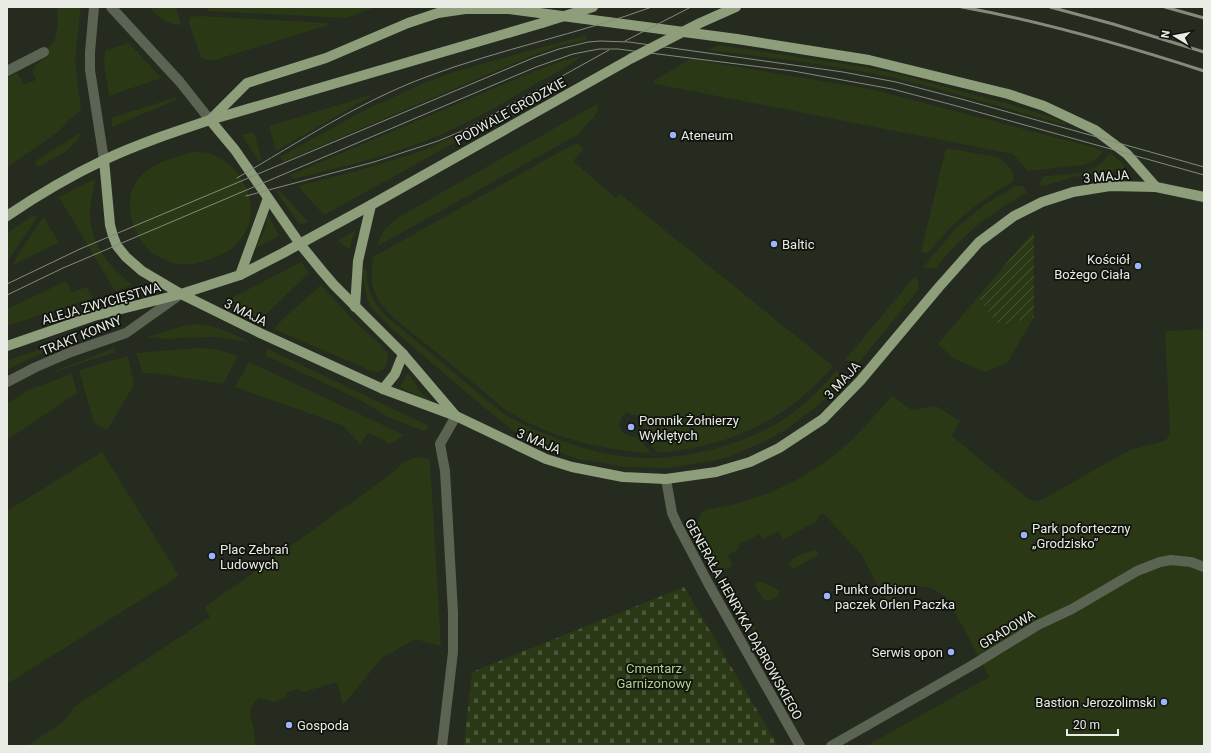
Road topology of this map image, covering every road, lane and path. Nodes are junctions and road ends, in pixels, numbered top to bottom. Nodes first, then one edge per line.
1 (94, 7) edge
2 (111, 7) edge
3 (594, 7) edge
4 (736, 7) edge
5 (44, 52) dead end
6 (7, 71) edge
7 (210, 120) junction
8 (104, 160) junction
9 (1156, 187) junction
10 (1204, 197) edge
11 (268, 198) junction
12 (371, 205) junction
13 (7, 216) edge
14 (300, 244) junction
15 (240, 275) junction
16 (181, 294) junction
17 (355, 307) junction
18 (7, 346) edge
19 (403, 354) junction
20 (7, 382) edge
21 (383, 389) junction
22 (456, 416) junction
23 (666, 478) junction
24 (1204, 567) edge
25 (442, 746) edge
26 (800, 746) edge
27 (831, 746) edge

1 - 8 street
2 - 7 street
3 - 7 main road, bridge
4 - 12 main road, PODWALE GRODZKIE, bridge
5 - 6 street
7 - 8 main road
7 - 9 main road
7 - 11 main road, 3 MAJA
8 - 13 main road
8 - 16 main road, 3 MAJA
9 - 10 main road, 3 MAJA
9 - 23 main road, 3 MAJA
11 - 14 main road, 3 MAJA
11 - 15 main road
12 - 14 main road, PODWALE GRODZKIE
12 - 17 main road
14 - 15 main road, PODWALE GRODZKIE
14 - 17 main road, 3 MAJA
15 - 16 main road, ALEJA ZWYCIĘSTWA
16 - 18 main road, ALEJA ZWYCIĘSTWA
16 - 20 street, TRAKT KONNY
16 - 21 main road, 3 MAJA
17 - 19 main road, 3 MAJA
19 - 21 main road
19 - 22 main road, 3 MAJA
21 - 22 main road, 3 MAJA
22 - 23 main road, 3 MAJA
22 - 25 street
23 - 26 street, GENERAŁA HENRYKA DĄBROWSKIEGO
24 - 27 street, GRADOWA

